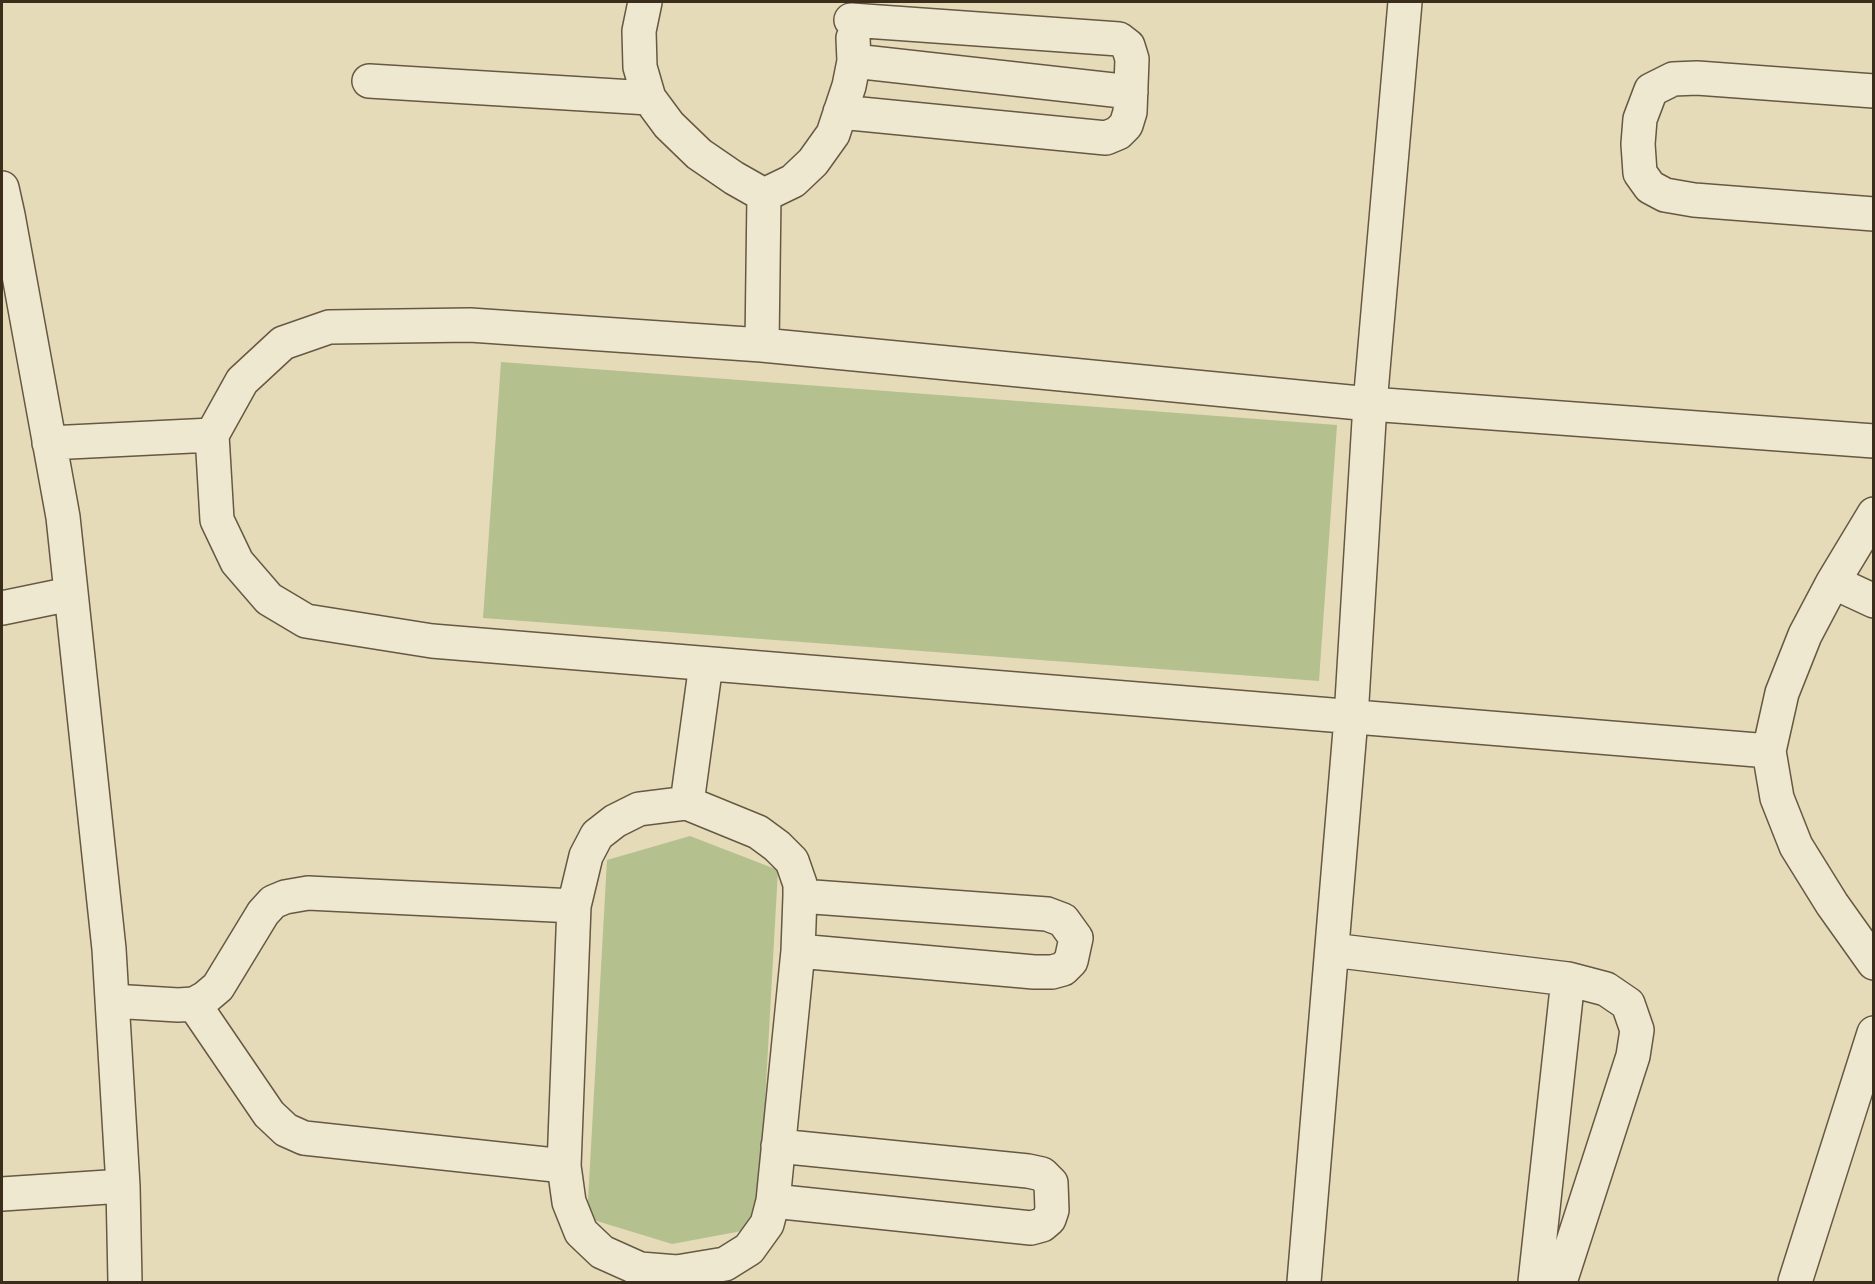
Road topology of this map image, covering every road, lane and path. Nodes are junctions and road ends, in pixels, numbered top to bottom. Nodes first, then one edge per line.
1 (645, 2) edge
2 (1405, 2) edge
3 (846, 11) edge
4 (854, 61) junction
5 (369, 81) dead end
6 (1874, 91) edge
7 (1131, 92) junction
8 (649, 98) junction
9 (840, 112) junction
10 (2, 188) edge
11 (764, 195) junction
12 (1874, 213) edge
13 (13, 310) edge
14 (762, 345) junction
15 (1370, 404) junction
16 (212, 435) junction
17 (1874, 441) edge
18 (49, 443) junction
19 (1874, 514) edge
20 (1833, 582) junction
21 (70, 594) junction
22 (1874, 601) edge
23 (2, 608) edge
24 (706, 664) junction
25 (1352, 718) junction
26 (1769, 751) junction
27 (687, 803) junction
28 (800, 896) junction
29 (574, 906) junction
30 (1332, 950) junction
31 (798, 951) junction
32 (1874, 963) edge
33 (1568, 979) junction
34 (112, 1001) junction
35 (194, 1004) junction
36 (1874, 1033) edge
37 (778, 1146) junction
38 (564, 1166) junction
39 (123, 1186) junction
40 (2, 1194) edge
41 (773, 1201) junction
42 (677, 1277) edge
43 (125, 1282) edge
44 (1304, 1282) edge
45 (1535, 1282) edge
46 (1560, 1282) edge
47 (1795, 1282) edge

1 - 8 street
2 - 15 street
3 - 4 street
3 - 7 street
4 - 7 street
4 - 9 street
5 - 8 street
6 - 12 street
7 - 9 street
8 - 11 street
9 - 11 street
10 - 13 street
11 - 14 street
13 - 18 street
14 - 15 street
14 - 16 street
15 - 17 street
15 - 25 street
16 - 18 street
16 - 24 street
18 - 21 street
19 - 20 street
20 - 22 street
20 - 26 street
21 - 23 street
21 - 34 street
24 - 25 street
24 - 27 street
25 - 26 street
25 - 30 street
26 - 32 street
27 - 28 street
27 - 29 street
28 - 31 street
28 - 31 street
29 - 35 street
29 - 38 street
30 - 33 street
30 - 44 street
31 - 37 street
33 - 45 street
33 - 46 street
34 - 35 street
34 - 39 street
35 - 38 street
36 - 47 street
37 - 41 street
37 - 41 street
38 - 42 street
39 - 40 street
39 - 43 street
41 - 42 street

